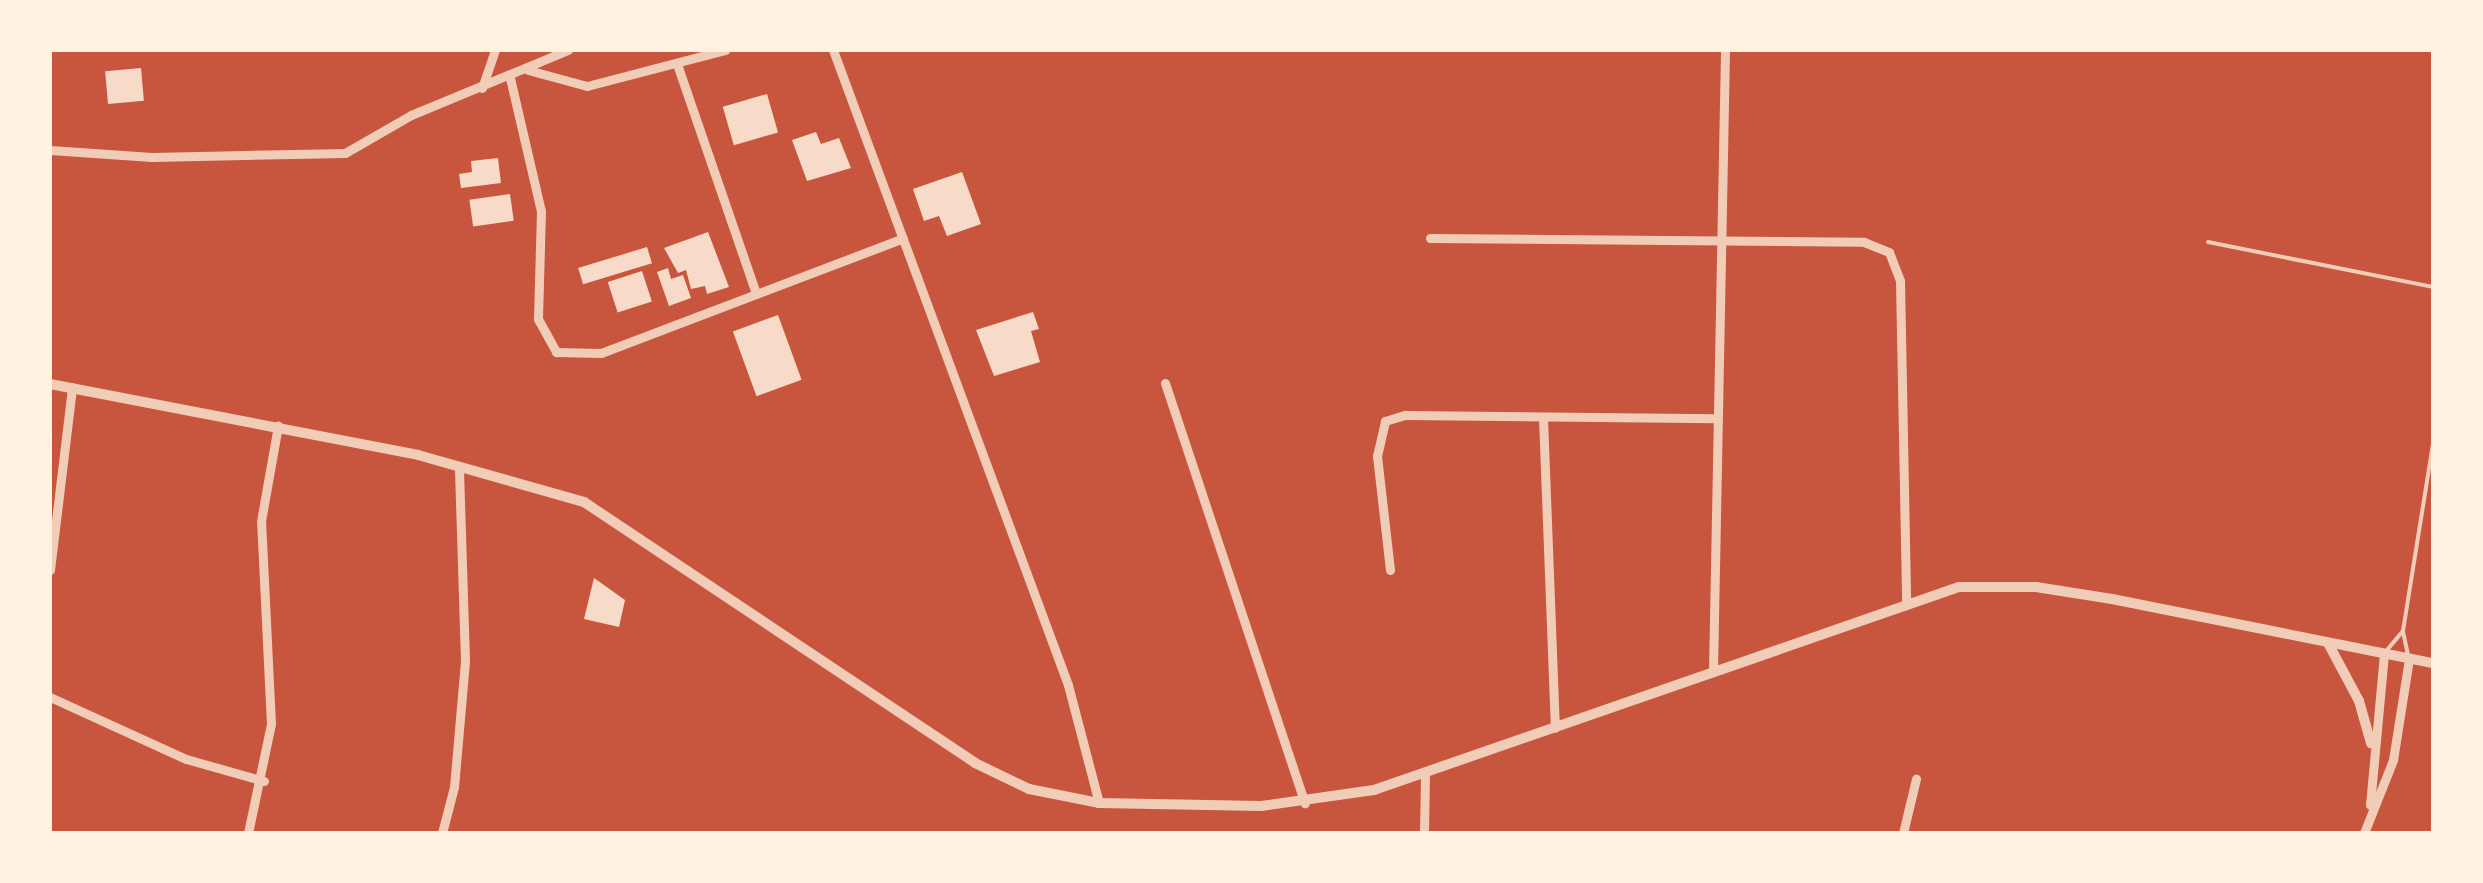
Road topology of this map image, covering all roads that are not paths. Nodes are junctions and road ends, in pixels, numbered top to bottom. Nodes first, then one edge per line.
1 (495, 50) edge
2 (568, 50) edge
3 (725, 50) edge
4 (834, 50) edge
5 (1724, 50) edge
6 (677, 64) junction
7 (528, 70) junction
8 (510, 78) junction
9 (482, 88) junction
10 (50, 150) edge
11 (903, 238) junction
12 (1430, 238) dead end
13 (1720, 241) junction
14 (2208, 242) dead end
15 (2433, 287) edge
16 (756, 294) junction
17 (1166, 383) dead end
18 (50, 384) edge
19 (72, 388) junction
20 (1543, 418) junction
21 (1718, 418) junction
22 (278, 426) junction
23 (2433, 444) edge
24 (459, 466) junction
25 (50, 570) edge
26 (1390, 570) dead end
27 (1906, 602) junction
28 (2403, 631) junction
29 (2328, 643) junction
30 (2384, 654) junction
31 (2409, 659) junction
32 (2433, 664) edge
33 (1713, 671) junction
34 (50, 697) edge
35 (1555, 728) junction
36 (2371, 743) junction
37 (1425, 772) junction
38 (1916, 778) dead end
39 (264, 781) junction
40 (1099, 803) junction
41 (1305, 803) junction
42 (2371, 808) junction
43 (248, 833) edge
44 (442, 833) edge
45 (1424, 833) edge
46 (1903, 833) edge
47 (2364, 833) edge

1 - 9 street
2 - 7 street
3 - 6 street
4 - 11 street
5 - 13 street
6 - 7 street
6 - 16 street
7 - 8 street
8 - 9 street
8 - 16 street
9 - 10 street
11 - 16 street
11 - 40 street
12 - 13 street
13 - 21 street
13 - 27 street
14 - 15 lane
17 - 41 street
18 - 19 street
19 - 22 street
19 - 25 street
20 - 21 street
20 - 26 street
20 - 35 street
21 - 33 street
22 - 24 street
22 - 39 street
23 - 28 lane
24 - 40 street
24 - 44 street
27 - 29 street
27 - 33 street
28 - 30 lane
28 - 31 lane
29 - 30 street
29 - 36 street
30 - 31 street
30 - 36 street
31 - 32 street
31 - 42 street
33 - 35 street
34 - 39 street
35 - 37 street
36 - 42 street
37 - 41 street
37 - 45 street
38 - 46 street
39 - 43 street
40 - 41 street
42 - 47 street

